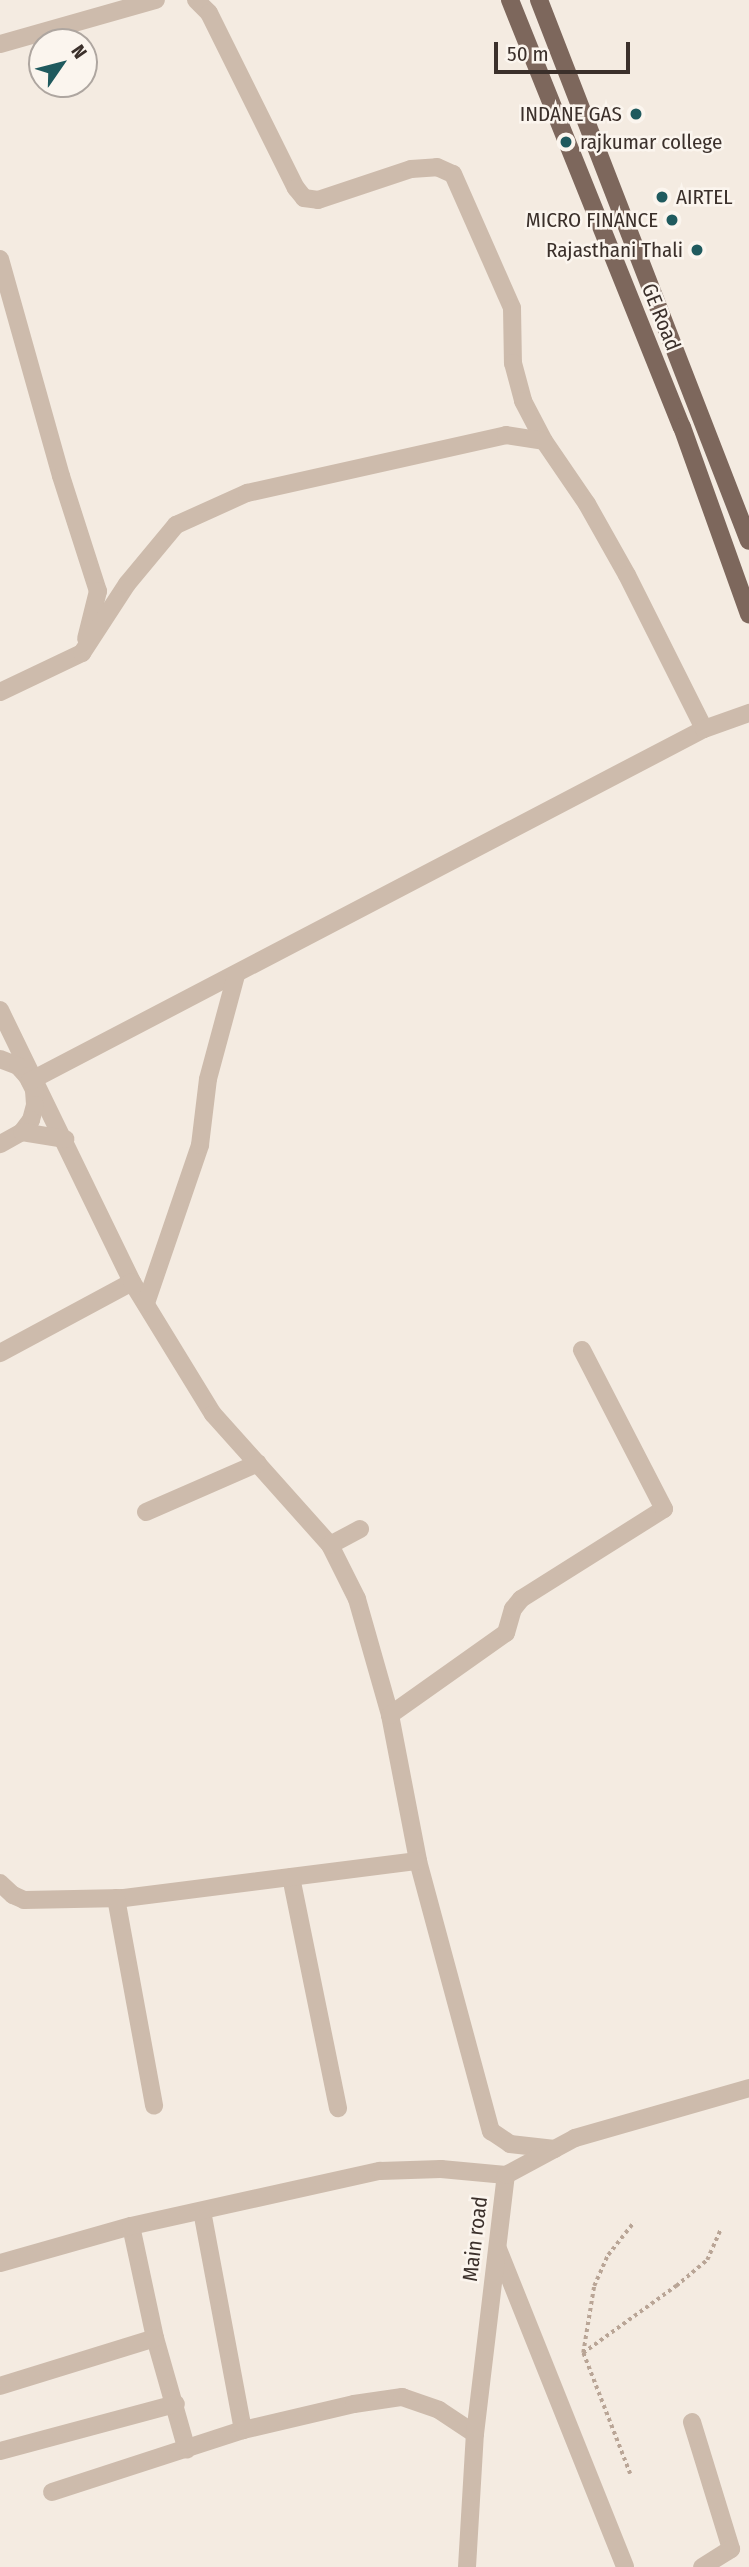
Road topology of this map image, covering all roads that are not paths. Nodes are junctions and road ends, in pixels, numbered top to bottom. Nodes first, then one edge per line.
1 (156, 0) edge
2 (197, 0) edge
3 (510, 0) edge
4 (539, 0) edge
5 (0, 44) edge
6 (0, 259) edge
7 (544, 441) junction
8 (749, 541) edge
9 (744, 582) edge
10 (749, 614) edge
11 (82, 653) junction
12 (0, 692) edge
13 (749, 713) edge
14 (704, 729) junction
15 (236, 975) junction
16 (1, 1016) edge
17 (0, 1059) edge
18 (33, 1080) junction
19 (22, 1132) junction
20 (65, 1139) junction
21 (0, 1144) edge
22 (132, 1282) junction
23 (146, 1303) junction
24 (582, 1350) dead end
25 (0, 1353) edge
26 (258, 1463) junction
27 (146, 1512) dead end
28 (360, 1529) dead end
29 (330, 1545) junction
30 (390, 1716) junction
31 (418, 1861) junction
32 (291, 1877) junction
33 (0, 1883) edge
34 (116, 1898) junction
35 (749, 2088) edge
36 (154, 2106) dead end
37 (338, 2108) dead end
38 (555, 2149) junction
39 (506, 2175) junction
40 (202, 2211) junction
41 (131, 2227) junction
42 (496, 2245) junction
43 (0, 2263) edge
44 (155, 2338) junction
45 (0, 2386) edge
46 (176, 2404) junction
47 (692, 2422) dead end
48 (243, 2430) junction
49 (475, 2434) junction
50 (0, 2451) edge
51 (187, 2451) junction
52 (52, 2492) dead end
53 (467, 2567) edge
54 (625, 2567) edge
55 (702, 2567) edge

1 - 5 street
2 - 7 street
3 - 9 main road, GE Road
4 - 8 main road
6 - 11 street
7 - 11 street
7 - 14 street
9 - 10 main road, GE Road
11 - 12 street
13 - 14 street
14 - 15 street
15 - 18 street
15 - 23 street
16 - 18 street
17 - 18 street
18 - 19 street
18 - 20 street
19 - 20 street
19 - 21 street
20 - 22 street
22 - 23 street
22 - 25 street
23 - 26 street
24 - 30 street
26 - 27 street
26 - 29 street
28 - 29 street
29 - 30 street
30 - 31 street
31 - 32 street
31 - 38 street
32 - 34 street
32 - 37 street
33 - 34 street
34 - 36 street
35 - 38 street, Main road
38 - 39 street, Main road
39 - 40 street
39 - 42 street, Main road
40 - 41 street
40 - 48 street
41 - 43 street
41 - 44 street
42 - 49 street, Main road
42 - 54 street
44 - 45 street
44 - 46 street
46 - 50 street
46 - 51 street
47 - 55 street
48 - 49 street
48 - 51 street
49 - 53 street, Main road
51 - 52 street

